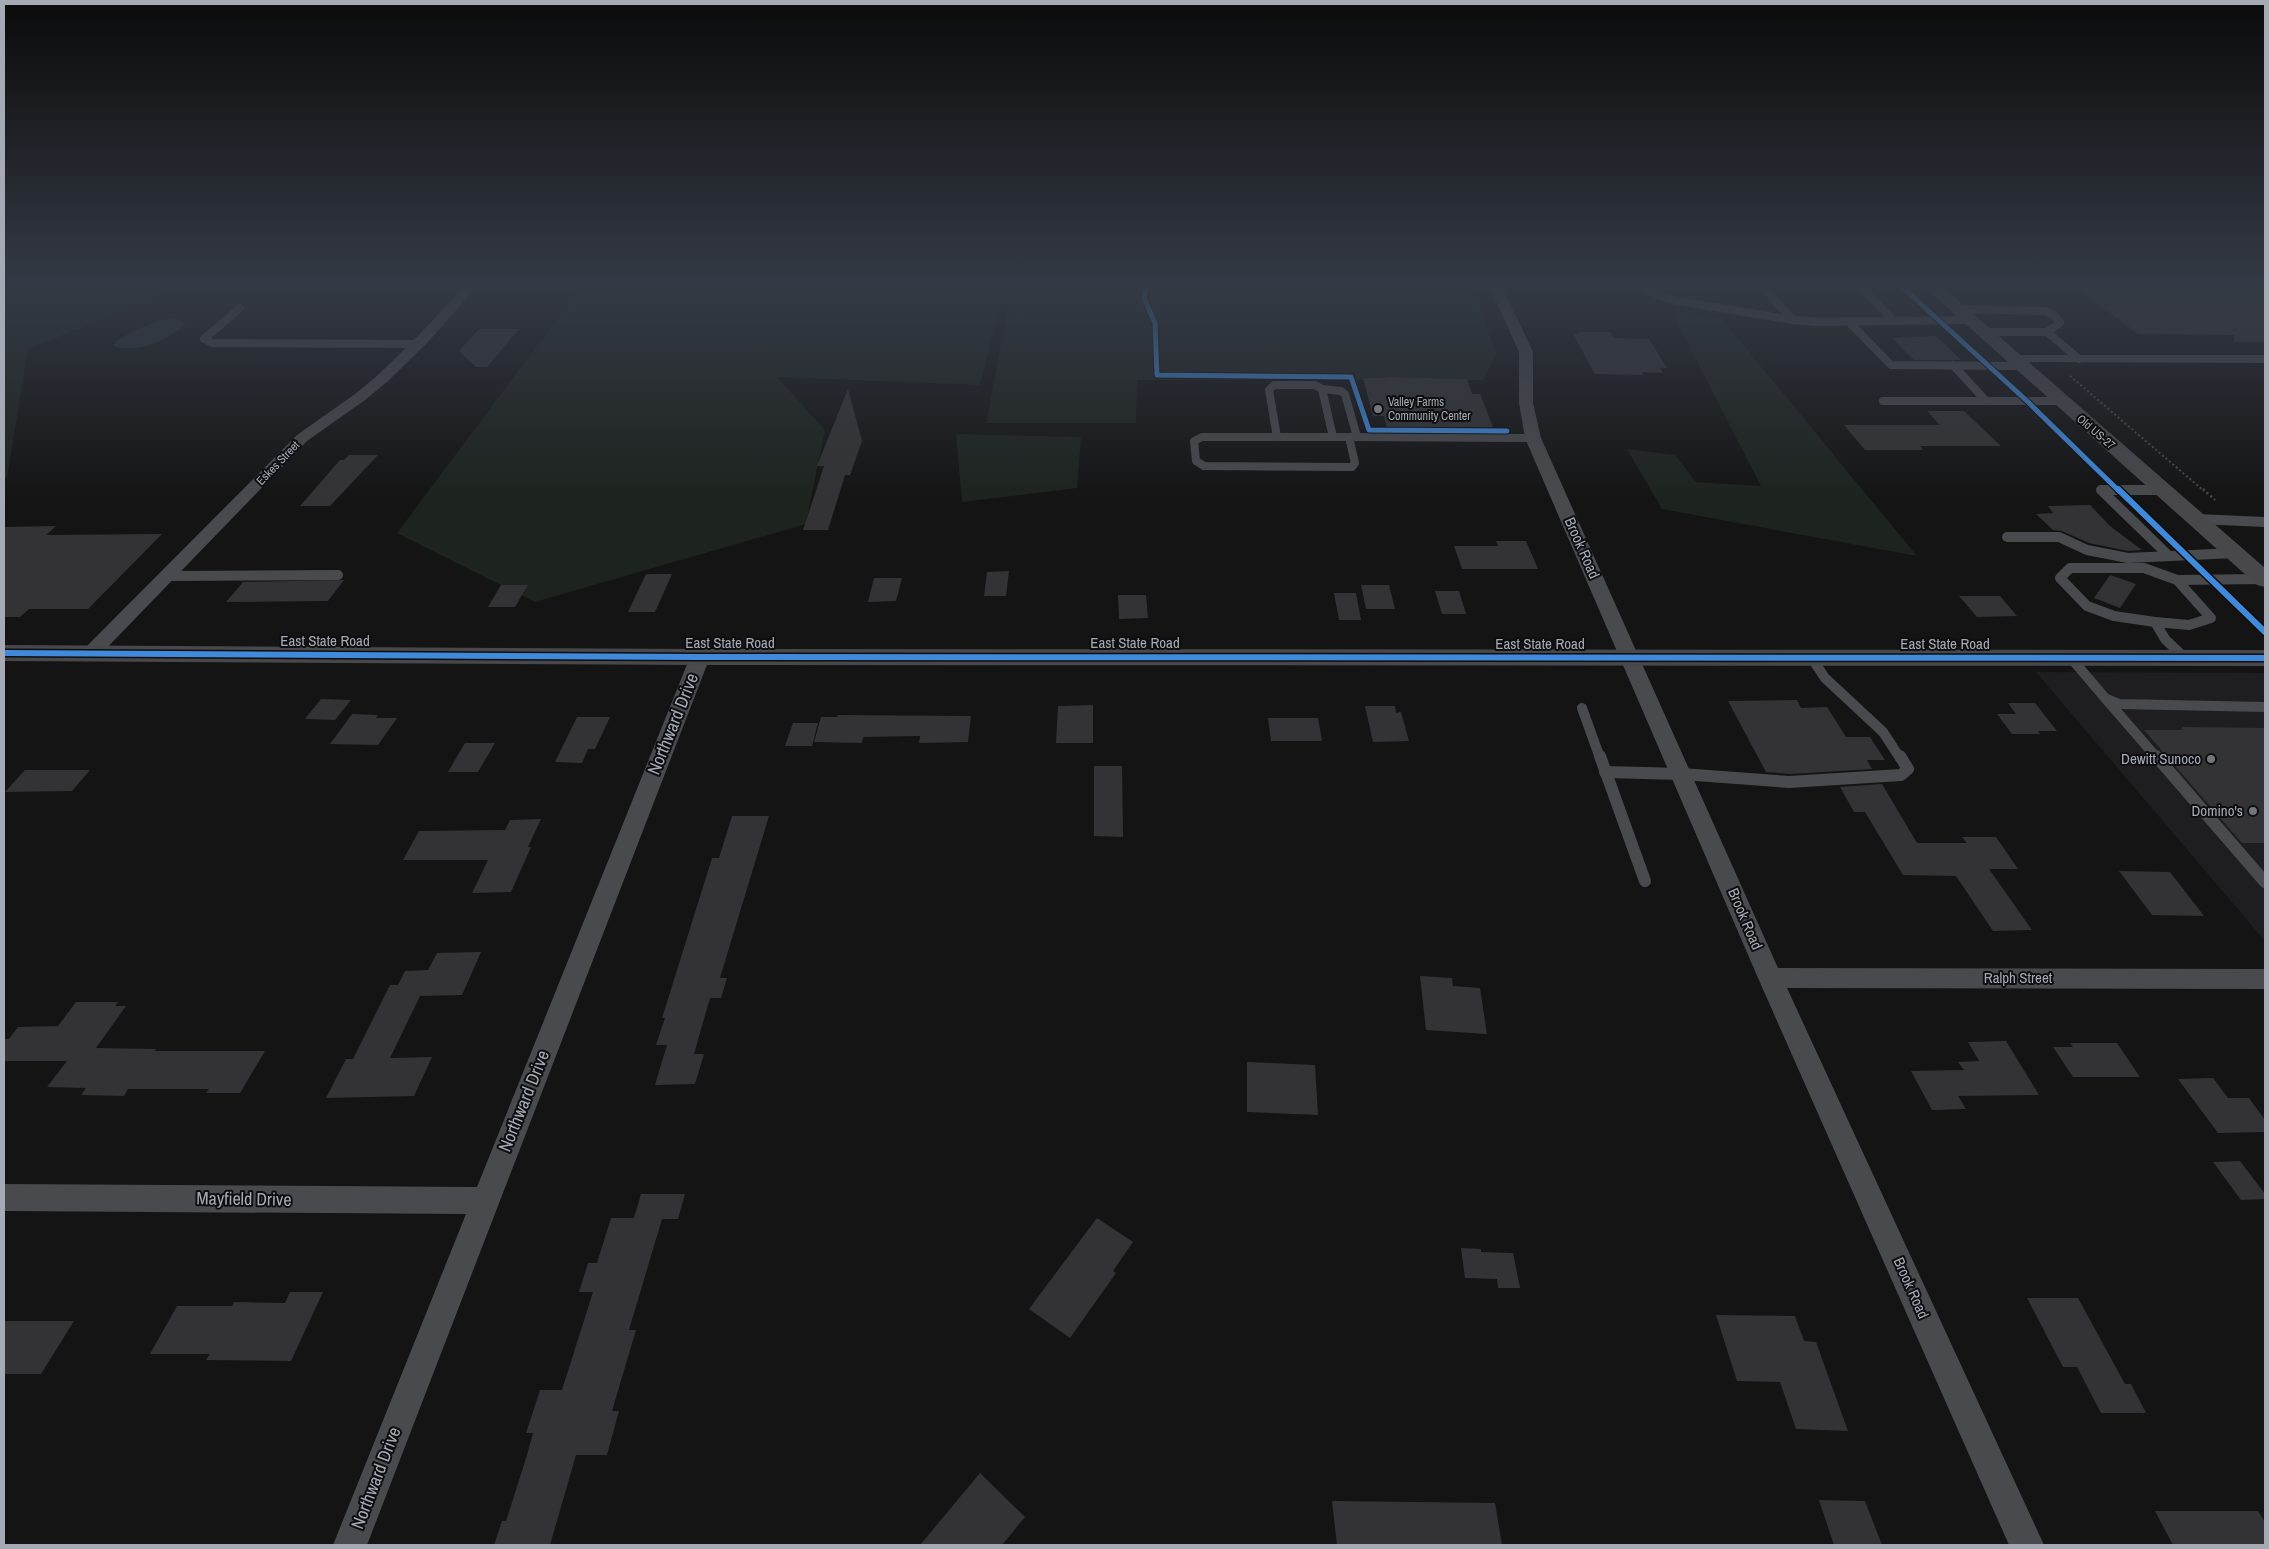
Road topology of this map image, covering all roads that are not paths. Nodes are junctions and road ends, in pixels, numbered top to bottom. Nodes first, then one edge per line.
1 (406, 355) edge
2 (1526, 355) edge
3 (1882, 355) edge
4 (2010, 355) edge
5 (2075, 355) edge
6 (2079, 359) junction
7 (2265, 359) edge
8 (2018, 362) junction
9 (1953, 365) junction
10 (1322, 389) junction
11 (1883, 401) dead end
12 (1986, 401) junction
13 (2061, 401) junction
14 (1276, 437) junction
15 (1333, 437) junction
16 (1353, 437) junction
17 (1534, 438) junction
18 (2163, 490) junction
19 (2197, 519) junction
20 (2265, 522) edge
21 (2007, 537) dead end
22 (2235, 553) junction
23 (2168, 555) junction
24 (338, 575) dead end
25 (167, 576) junction
26 (2265, 579) edge
27 (2176, 580) junction
28 (2154, 622) junction
29 (4, 653) edge
30 (91, 654) junction
31 (700, 657) junction
32 (1811, 657) junction
33 (1631, 658) junction
34 (2071, 658) junction
35 (2185, 658) junction
36 (2265, 658) edge
37 (2105, 698) junction
38 (2265, 707) edge
39 (1582, 708) dead end
40 (1605, 772) junction
41 (1682, 774) junction
42 (1645, 881) dead end
43 (2265, 882) edge
44 (1770, 978) junction
45 (2265, 979) edge
46 (4, 1196) edge
47 (484, 1201) junction
48 (350, 1545) edge
49 (2027, 1545) edge

1 - 25 street, Eskes Street
2 - 17 street, Brook Road
3 - 9 lane
4 - 8 street, Old US-27
5 - 6 lane
6 - 7 street
6 - 8 street
8 - 9 lane
8 - 13 street, Old US-27
9 - 12 lane
10 - 14 lane
10 - 15 lane
10 - 16 lane
11 - 12 lane
12 - 13 lane
13 - 18 street, Old US-27
14 - 15 lane
14 - 16 lane
15 - 16 lane
16 - 17 lane
17 - 33 street, Brook Road
18 - 19 street, Old US-27
18 - 23 lane
19 - 20 lane
19 - 22 street, Old US-27
21 - 23 lane
22 - 23 lane
22 - 26 street, Old US-27
24 - 25 lane
25 - 30 street, Eskes Street
26 - 27 lane
27 - 28 lane
27 - 28 lane
28 - 35 lane
29 - 30 street, East State Road
30 - 31 street, East State Road
31 - 33 street, East State Road
31 - 47 street, Northward Drive
32 - 33 street, East State Road
32 - 34 street, East State Road
32 - 41 lane
33 - 41 street, Brook Road
34 - 35 street, East State Road
34 - 37 lane
35 - 36 street, East State Road
37 - 38 lane
37 - 43 lane
39 - 40 lane
40 - 41 lane
40 - 42 lane
41 - 44 street, Brook Road
44 - 45 street, Ralph Street
44 - 49 street, Brook Road
46 - 47 street, Mayfield Drive
47 - 48 street, Northward Drive

